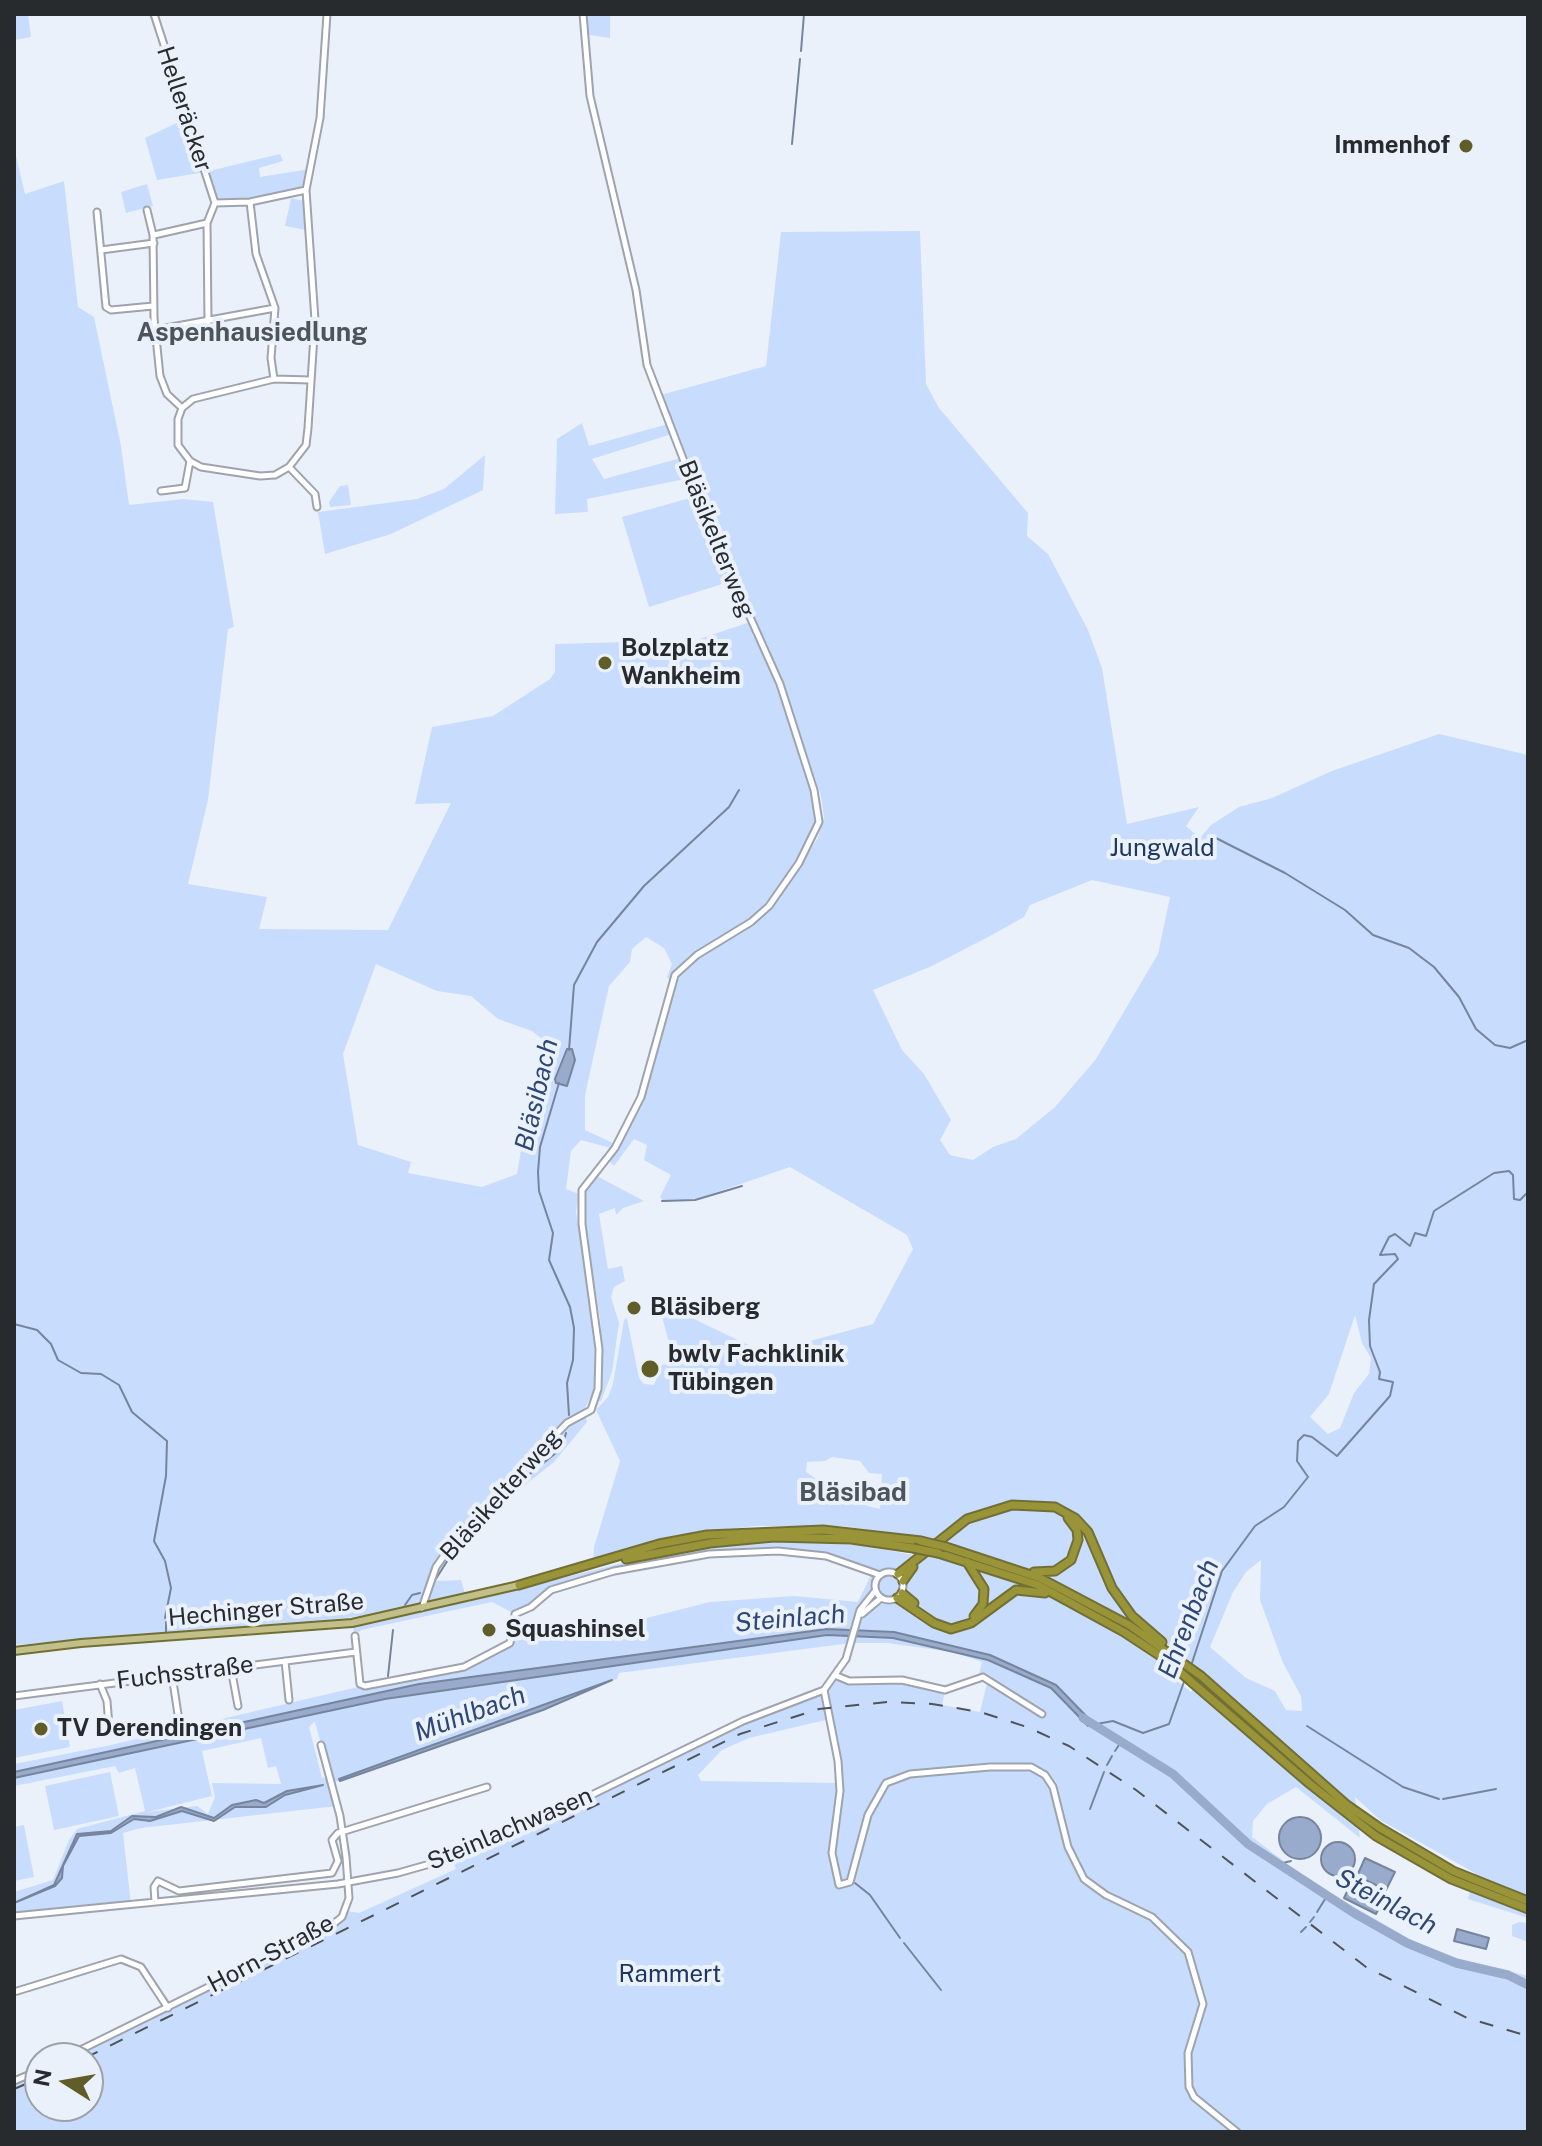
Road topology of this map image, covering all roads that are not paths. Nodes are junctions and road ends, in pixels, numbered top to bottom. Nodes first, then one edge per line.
1 (154, 14) edge
2 (327, 14) edge
3 (583, 14) edge
4 (306, 190) junction
5 (250, 202) junction
6 (215, 203) junction
7 (147, 210) dead end
8 (97, 212) dead end
9 (207, 223) junction
10 (153, 235) junction
11 (154, 243) junction
12 (101, 250) junction
13 (153, 306) junction
14 (275, 308) junction
15 (208, 322) junction
16 (155, 330) junction
17 (274, 379) junction
18 (311, 380) junction
19 (182, 408) junction
20 (190, 461) junction
21 (289, 467) junction
22 (161, 491) dead end
23 (317, 507) dead end
24 (986, 1558) junction
25 (966, 1560) junction
26 (863, 1570) junction
27 (880, 1575) junction
28 (900, 1578) junction
29 (875, 1582) junction
30 (519, 1585) junction
31 (875, 1591) junction
32 (899, 1595) junction
33 (881, 1598) junction
34 (1082, 1607) junction
35 (422, 1610) junction
36 (858, 1620) junction
37 (355, 1636) dead end
38 (14, 1651) edge
39 (356, 1652) junction
40 (285, 1661) junction
41 (1182, 1665) junction
42 (231, 1668) junction
43 (172, 1675) junction
44 (837, 1676) junction
45 (100, 1683) junction
46 (824, 1690) junction
47 (14, 1696) edge
48 (289, 1700) dead end
49 (238, 1706) dead end
50 (1042, 1714) dead end
51 (179, 1721) dead end
52 (109, 1726) dead end
53 (321, 1745) dead end
54 (487, 1787) dead end
55 (342, 1832) junction
56 (349, 1882) junction
57 (1528, 1901) edge
58 (155, 1902) junction
59 (1528, 1909) edge
60 (14, 1916) edge
61 (14, 1992) edge
62 (168, 2008) junction
63 (97, 2042) edge
64 (1237, 2132) edge

1 - 6 street, Helleräcker
2 - 4 street
3 - 35 street, Bläsikelterweg
4 - 5 street
4 - 18 street
5 - 6 street
5 - 14 street
6 - 9 street
7 - 10 street
8 - 12 street
9 - 10 street
9 - 15 street
10 - 11 street
11 - 12 street
11 - 13 street
12 - 13 street
13 - 16 street
14 - 15 street
14 - 17 street
15 - 16 street
16 - 19 street
17 - 18 street
17 - 19 street
18 - 21 street
19 - 20 street
20 - 21 street
20 - 22 street
21 - 23 street
24 - 28 highway
24 - 30 highway, bridge
24 - 41 highway
25 - 30 highway, bridge
25 - 32 highway
25 - 34 highway
26 - 27 street
26 - 29 street
26 - 39 street
27 - 28 street
27 - 29 street
28 - 32 street
28 - 41 highway
29 - 31 street
30 - 35 main road, Hechinger Straße
31 - 33 street
31 - 36 street, Steinlachwasen
32 - 33 street
32 - 34 highway
33 - 36 street
34 - 41 highway
35 - 38 main road, Hechinger Straße
36 - 44 street, Steinlachwasen
37 - 39 street
39 - 40 street, Fuchsstraße
40 - 42 street, Fuchsstraße
40 - 48 street
41 - 57 highway
41 - 59 highway
42 - 43 street, Fuchsstraße
42 - 49 street
43 - 45 street, Fuchsstraße
43 - 51 street
44 - 46 street, Steinlachwasen
44 - 50 street
45 - 47 street, Fuchsstraße
45 - 52 street
46 - 56 street, Steinlachwasen
46 - 64 street
53 - 55 street
54 - 55 street
55 - 56 street
55 - 58 street
56 - 58 street, Steinlachwasen
56 - 62 street, Horn-Straße
58 - 60 street, Steinlachwasen
61 - 62 street
62 - 63 street, Horn-Straße

